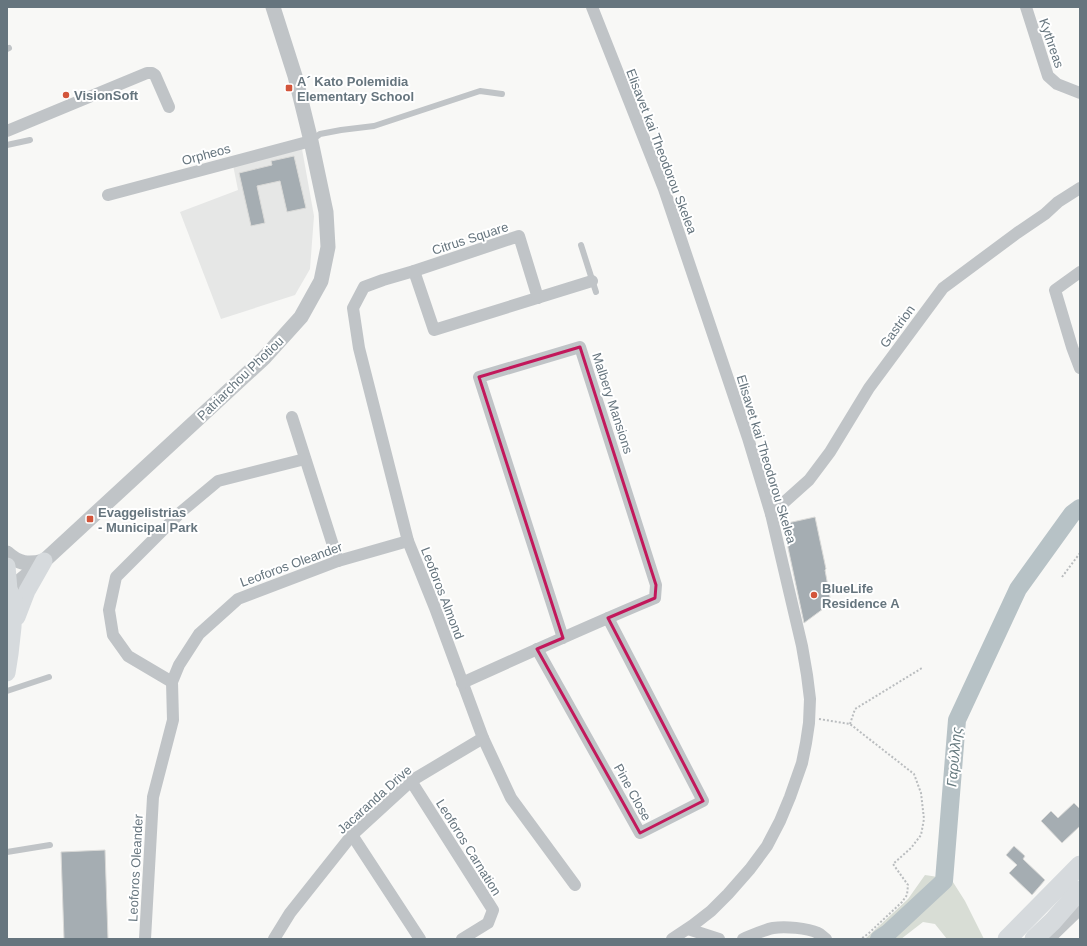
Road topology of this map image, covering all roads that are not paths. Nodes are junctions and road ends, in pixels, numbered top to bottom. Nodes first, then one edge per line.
1 (273, 7) edge
2 (592, 7) edge
3 (1026, 7) edge
4 (1080, 93) edge
5 (502, 94) dead end
6 (169, 107) dead end
7 (7, 131) edge
8 (30, 140) dead end
9 (311, 141) junction
10 (7, 145) edge
11 (1080, 188) edge
12 (108, 195) dead end
13 (581, 245) dead end
14 (414, 271) junction
15 (1077, 274) edge
16 (364, 287) joint
17 (594, 287) joint
18 (538, 298) junction
19 (1080, 368) edge
20 (292, 417) dead end
21 (305, 460) junction
22 (771, 514) junction
23 (408, 541) junction
24 (7, 553) edge
25 (338, 561) junction
26 (44, 562) junction
27 (7, 566) edge
28 (8, 593) edge
29 (608, 618) junction
30 (13, 627) junction
31 (563, 638) junction
32 (537, 649) junction
33 (7, 673) edge
34 (49, 677) dead end
35 (172, 682) junction
36 (462, 683) junction
37 (7, 691) edge
38 (483, 738) junction
39 (411, 781) junction
40 (352, 835) junction
41 (50, 846) dead end
42 (7, 852) edge
43 (1080, 865) edge
44 (575, 885) dead end
45 (1080, 890) edge
46 (1080, 909) edge
47 (688, 929) junction
48 (145, 939) edge
49 (274, 939) edge
50 (420, 939) edge
51 (462, 939) edge
52 (672, 939) edge
53 (719, 939) edge
54 (743, 939) edge
55 (826, 939) edge
56 (1007, 939) edge
57 (1034, 939) edge
58 (1049, 939) edge

1 - 9 street, Patriarchou Photiou
2 - 22 street, Elisavet kai Theodorou Skelea
3 - 4 street, Kythreas
5 - 9 lane
6 - 7 street
8 - 10 lane
9 - 12 street, Orpheos
9 - 26 street, Patriarchou Photiou
11 - 22 street, Gastrion
13 - 17 lane
14 - 16 street, Citrus Square
14 - 18 street
14 - 18 street, Citrus Square
15 - 19 street
16 - 23 street, Leoforos Almond
17 - 18 street
20 - 21 street
21 - 25 street
21 - 35 street
22 - 47 street, Elisavet kai Theodorou Skelea
23 - 25 street, Leoforos Oleander
23 - 36 street, Leoforos Almond
24 - 26 street
25 - 35 street, Leoforos Oleander
26 - 28 street, Patriarchou Photiou
26 - 30 main road
27 - 28 main road
28 - 30 main road
29 - 31 street, Malbery Mansions
29 - 31 street, Malbery Mansions
29 - 32 street, Pine Close
30 - 33 main road
31 - 32 street, Malbery Mansions
32 - 36 street, Malbery Mansions
34 - 37 lane
35 - 48 street, Leoforos Oleander
36 - 38 street, Leoforos Almond
38 - 39 street, Jacaranda Drive
38 - 44 street, Leoforos Almond
39 - 40 street, Jacaranda Drive
39 - 51 street, Leoforos Carnation
40 - 49 street, Jacaranda Drive
40 - 50 street
41 - 42 lane
43 - 56 main road
45 - 57 main road
46 - 58 street
47 - 52 street, Elisavet kai Theodorou Skelea
47 - 53 street
54 - 55 street

